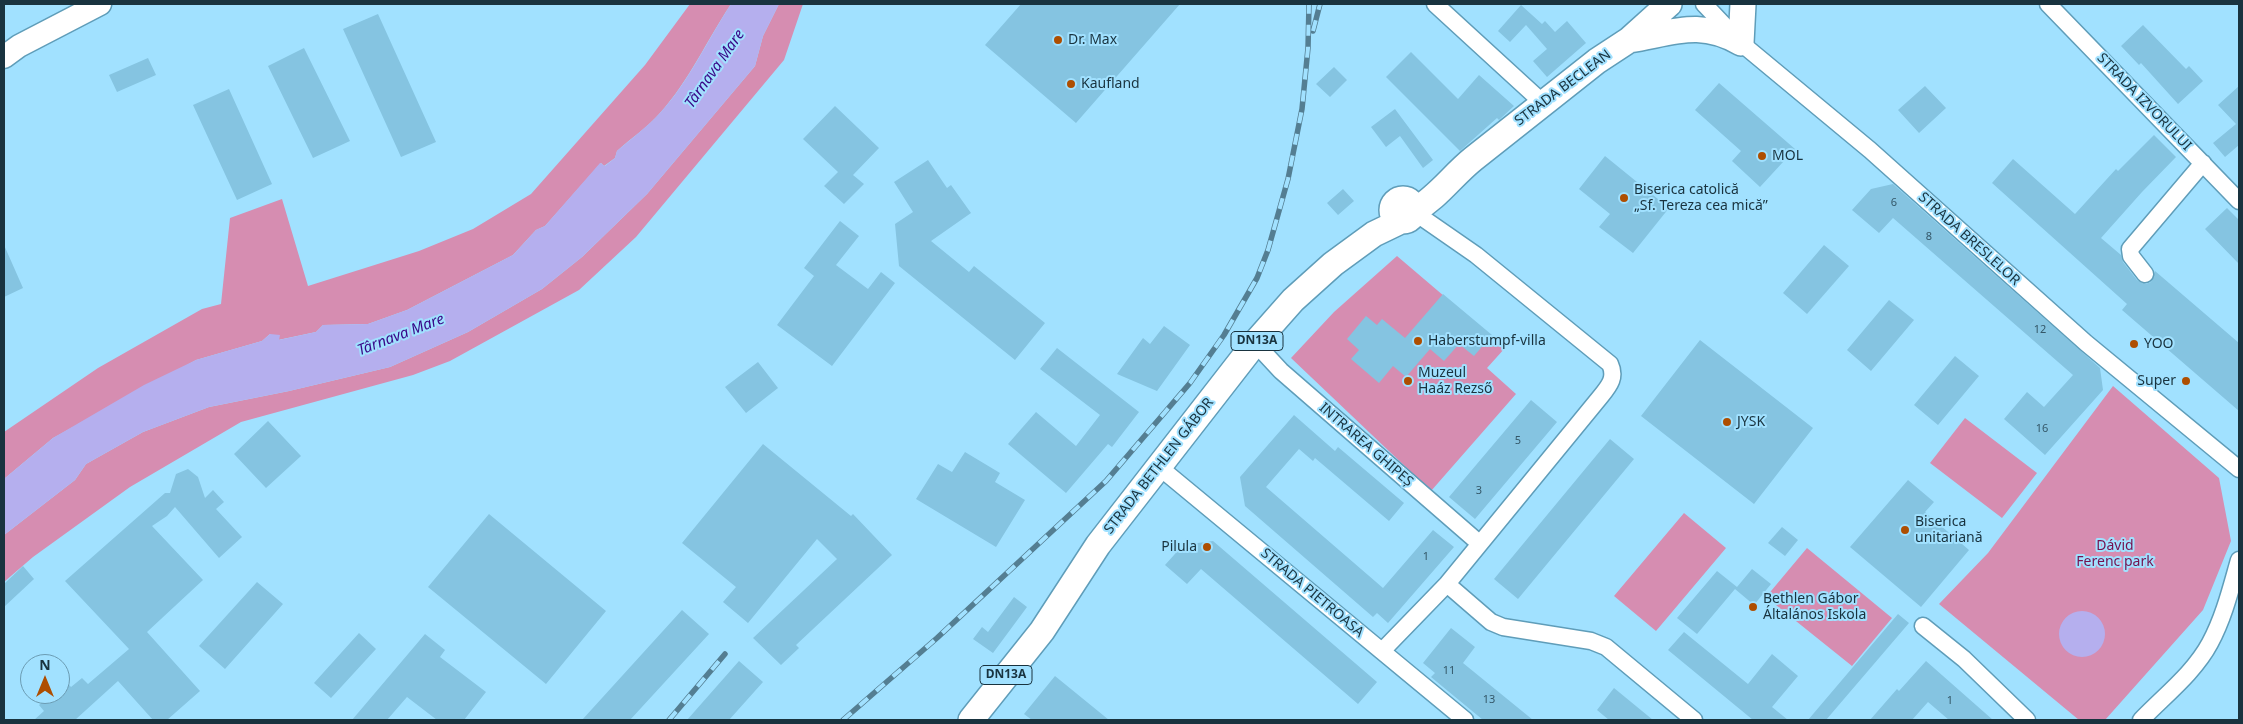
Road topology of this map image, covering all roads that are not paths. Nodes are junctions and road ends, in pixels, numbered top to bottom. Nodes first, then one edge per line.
1 (100, 4) edge
2 (1435, 4) edge
3 (1669, 4) edge
4 (1704, 4) edge
5 (1743, 4) edge
6 (2048, 4) edge
7 (1629, 40) junction
8 (1741, 44) junction
9 (4, 56) edge
10 (1543, 103) junction
11 (2203, 163) junction
12 (2239, 201) edge
13 (1406, 213) junction
14 (2145, 274) dead end
15 (1255, 343) junction
16 (1158, 466) junction
17 (2239, 469) edge
18 (1479, 543) junction
19 (2239, 560) edge
20 (1447, 584) junction
21 (1923, 626) dead end
22 (1382, 651) junction
23 (1691, 719) edge
24 (971, 720) edge
25 (1465, 720) edge
26 (2027, 720) edge
27 (2141, 720) edge

1 - 9 main road
2 - 10 street
3 - 7 main road, STRADA BECLEAN / DN13A
4 - 8 street, STRADA BRESLELOR
5 - 8 main road
6 - 11 street, STRADA IZVORULUI
7 - 8 main road
7 - 10 main road, STRADA BECLEAN / DN13A
8 - 17 street, STRADA BRESLELOR
10 - 13 main road, STRADA BECLEAN / DN13A
11 - 12 street, STRADA IZVORULUI
11 - 14 street
13 - 15 main road, STRADA BETHLEN GÁBOR / DN13A
13 - 18 street
15 - 16 main road, STRADA BETHLEN GÁBOR / DN13A
15 - 18 street, INTRAREA GHIPEȘ
16 - 22 street, STRADA PIETROASA
16 - 24 main road, STRADA BETHLEN GÁBOR / DN13A
18 - 20 street
19 - 27 street
20 - 22 street
20 - 23 street
21 - 26 street
22 - 25 street, STRADA PIETROASA

